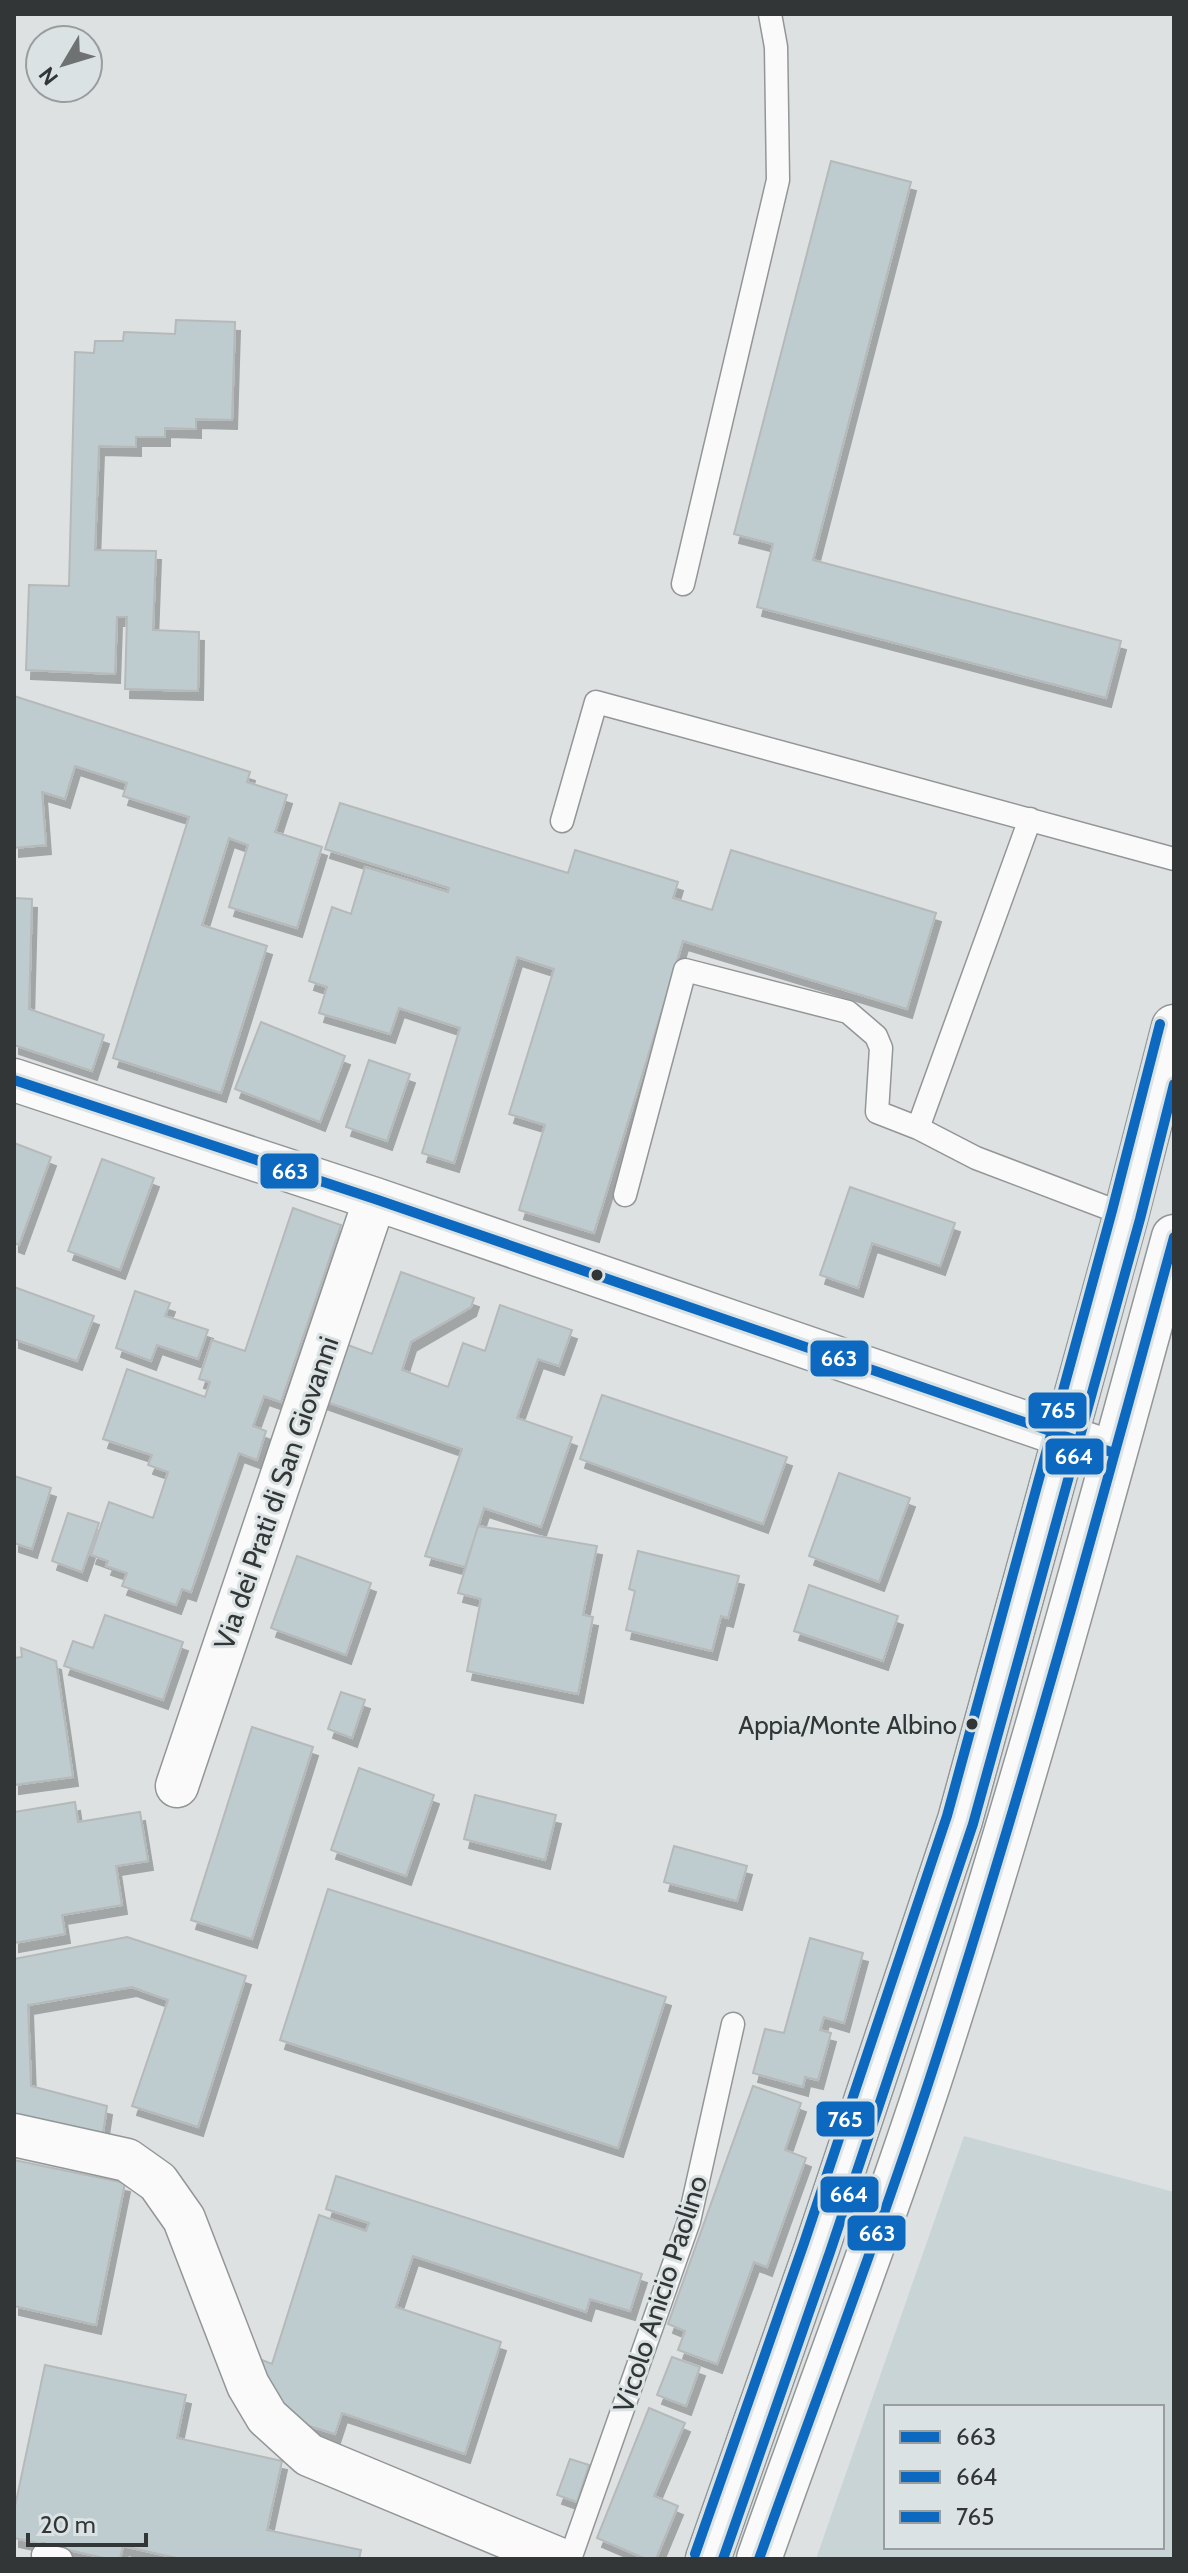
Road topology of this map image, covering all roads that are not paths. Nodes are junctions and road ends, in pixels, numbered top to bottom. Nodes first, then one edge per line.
1 (770, 14) edge
2 (683, 584) dead end
3 (1030, 819) junction
4 (562, 821) dead end
5 (1174, 859) edge
6 (1174, 1027) edge
7 (14, 1080) edge
8 (918, 1128) junction
9 (625, 1195) dead end
10 (375, 1199) junction
11 (1126, 1215) junction
12 (1174, 1237) edge
13 (1065, 1437) junction
14 (1114, 1453) junction
15 (177, 1786) dead end
16 (733, 2024) dead end
17 (14, 2135) edge
18 (559, 2559) edge
19 (570, 2559) edge
20 (708, 2559) edge
21 (759, 2559) edge

1 - 2 lane
3 - 4 lane
3 - 5 lane
3 - 8 lane
6 - 11 main road
7 - 10 street
8 - 9 lane
8 - 11 lane
10 - 13 street
10 - 15 street, Via dei Prati di San Giovanni
11 - 13 main road
12 - 14 main road
13 - 14 street
13 - 20 main road
14 - 21 main road
16 - 19 lane, Vicolo Anicio Paolino
17 - 18 street

